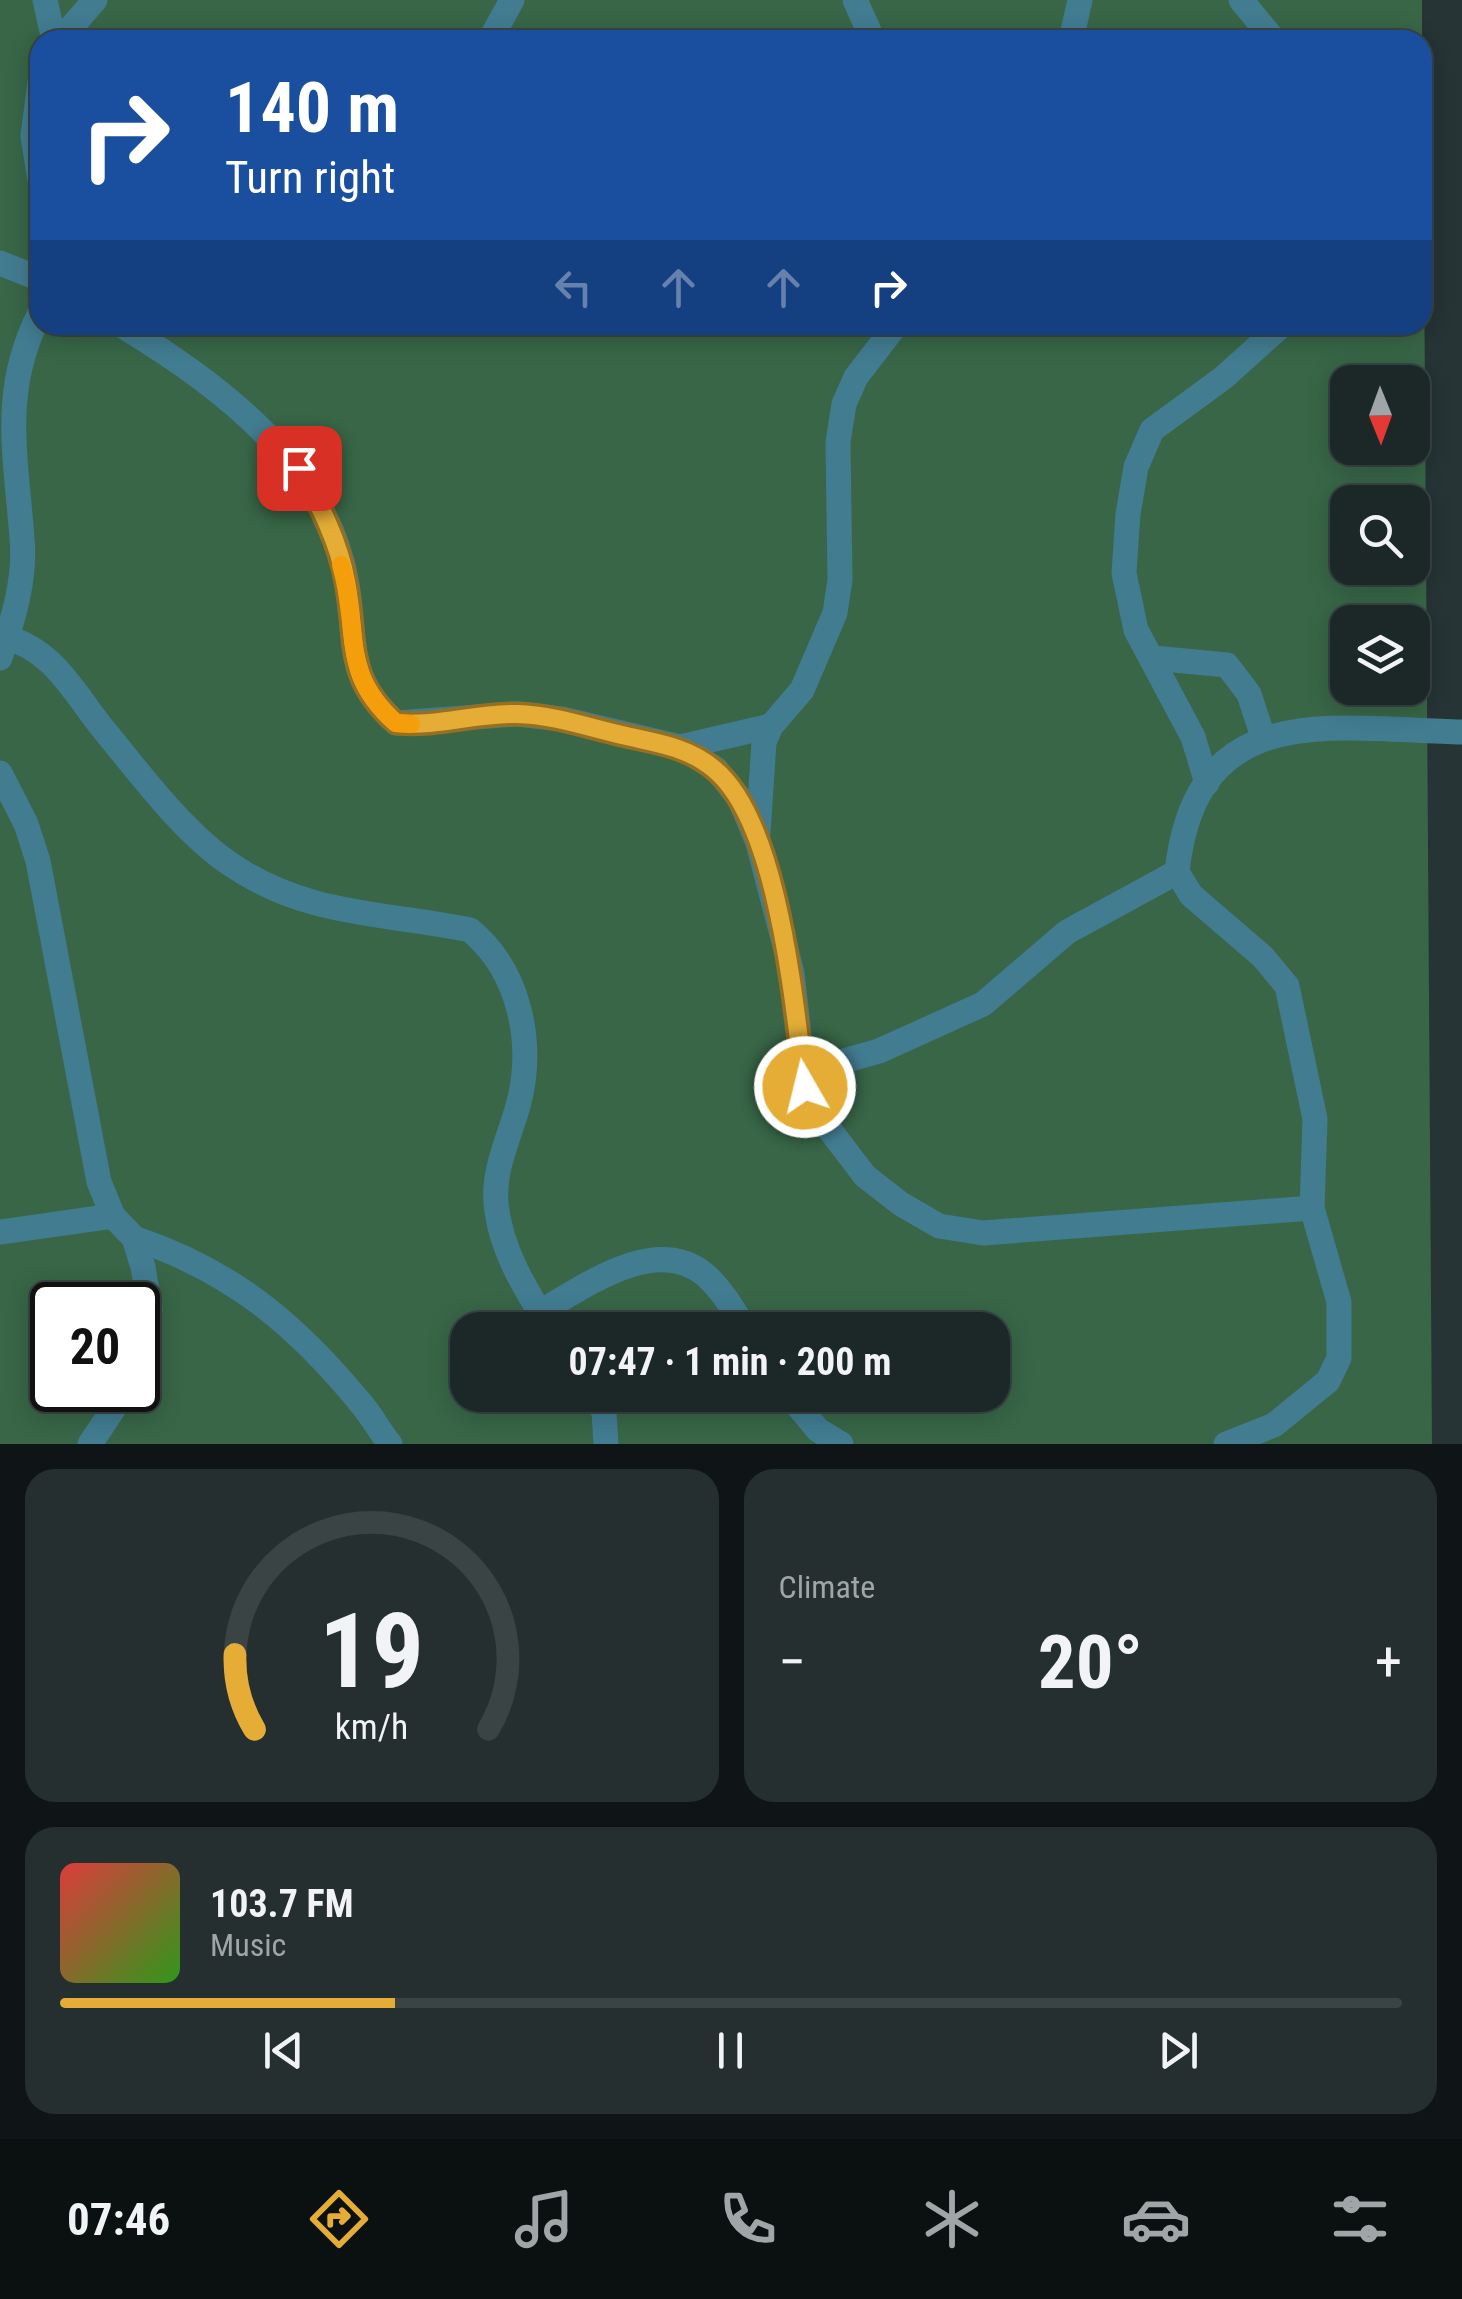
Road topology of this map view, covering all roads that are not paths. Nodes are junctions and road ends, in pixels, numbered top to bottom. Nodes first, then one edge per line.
1 (45, 0) edge
2 (95, 0) edge
3 (512, 0) edge
4 (856, 0) edge
5 (1080, 0) edge
6 (1240, 0) edge
7 (54, 30) edge
8 (66, 30) edge
9 (496, 30) edge
10 (868, 30) edge
11 (1072, 30) edge
12 (1266, 30) edge
13 (0, 263) edge
14 (30, 275) edge
15 (30, 335) edge
16 (135, 335) edge
17 (888, 335) edge
18 (1271, 335) edge
19 (2, 644) edge
20 (1153, 658) junction
21 (771, 726) junction
22 (1462, 732) edge
23 (1263, 737) junction
24 (680, 747) junction
25 (0, 773) edge
26 (1207, 783) junction
27 (758, 843) junction
28 (1178, 872) junction
29 (805, 1087) junction
30 (1312, 1208) junction
31 (112, 1216) junction
32 (0, 1232) edge
33 (134, 1238) junction
34 (144, 1282) edge
35 (540, 1312) edge
36 (558, 1312) edge
37 (734, 1312) edge
38 (111, 1412) edge
39 (604, 1412) edge
40 (803, 1412) edge
41 (1274, 1434) edge
42 (90, 1444) edge
43 (390, 1444) edge
44 (606, 1444) edge
45 (841, 1444) edge
46 (1226, 1444) edge

1 - 7 lane
2 - 8 lane
3 - 9 lane
4 - 10 lane
5 - 11 lane
6 - 12 lane
13 - 14 lane
15 - 19 lane
16 - 24 lane
17 - 21 lane
18 - 20 lane
19 - 35 lane
20 - 23 lane
20 - 26 lane
21 - 24 lane
21 - 27 lane
22 - 23 lane
23 - 26 lane
24 - 27 lane
25 - 31 lane
26 - 28 lane
27 - 29 lane
28 - 29 lane
28 - 30 lane
29 - 30 lane
30 - 41 lane
31 - 32 lane
31 - 33 lane
33 - 34 lane
33 - 43 lane
36 - 37 lane
38 - 42 lane
39 - 44 lane
40 - 45 lane
41 - 46 lane

